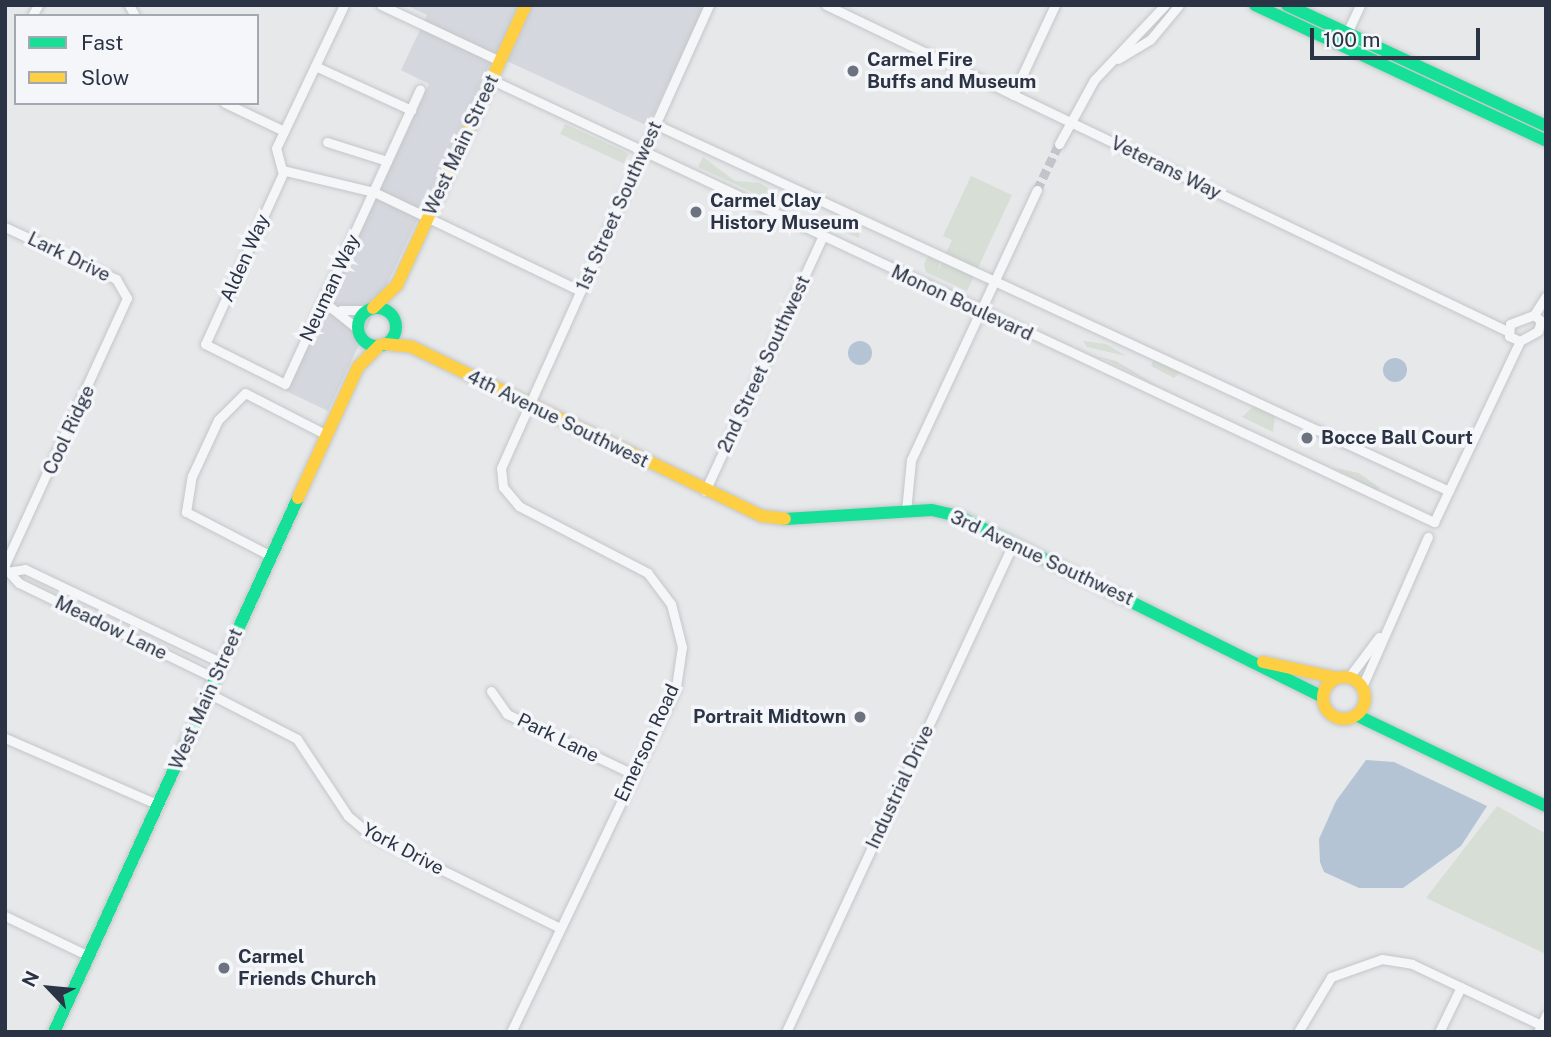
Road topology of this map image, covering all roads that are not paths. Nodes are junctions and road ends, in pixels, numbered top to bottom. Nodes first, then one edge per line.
1 (344, 5) edge
2 (381, 5) edge
3 (526, 5) edge
4 (709, 5) edge
5 (826, 5) edge
6 (1055, 5) edge
7 (1165, 5) edge
8 (1179, 5) edge
9 (1255, 5) edge
10 (1287, 5) edge
11 (1360, 5) edge
12 (1347, 33) junction
13 (500, 61) junction
14 (1114, 61) junction
15 (315, 66) junction
16 (492, 79) junction
17 (420, 89) dead end
18 (1013, 95) junction
19 (229, 105) edge
20 (411, 110) junction
21 (1070, 122) junction
22 (657, 125) junction
23 (1546, 126) edge
24 (284, 131) junction
25 (1546, 141) edge
26 (327, 142) dead end
27 (1059, 144) tunnel mouth
28 (645, 152) junction
29 (387, 161) junction
30 (284, 172) junction
31 (1037, 190) tunnel mouth
32 (373, 192) junction
33 (428, 216) junction
34 (5, 227) edge
35 (822, 238) junction
36 (993, 282) junction
37 (397, 285) junction
38 (581, 291) junction
39 (126, 295) joint
40 (1546, 296) edge
41 (324, 302) junction
42 (371, 309) junction
43 (341, 310) junction
44 (979, 311) junction
45 (1534, 315) junction
46 (394, 320) junction
47 (1543, 329) edge
48 (359, 330) junction
49 (1507, 331) junction
50 (1520, 341) junction
51 (383, 344) junction
52 (412, 347) junction
53 (358, 367) junction
54 (285, 384) joint
55 (528, 405) junction
56 (327, 435) junction
57 (705, 491) junction
58 (1449, 491) junction
59 (906, 511) junction
60 (1428, 537) dead end
61 (1014, 542) junction
62 (271, 556) junction
63 (8, 568) edge
64 (1386, 627) junction
65 (1246, 657) junction
66 (222, 663) junction
67 (215, 678) junction
68 (1343, 678) junction
69 (1362, 687) junction
70 (491, 691) dead end
71 (208, 693) junction
72 (1323, 697) junction
73 (1365, 703) junction
74 (1358, 716) junction
75 (1392, 733) junction
76 (5, 738) edge
77 (633, 774) junction
78 (159, 805) junction
79 (1546, 806) edge
80 (5, 916) edge
81 (558, 927) junction
82 (89, 956) junction
83 (1461, 988) junction
84 (1546, 1015) edge
85 (1539, 1028) edge
86 (54, 1032) edge
87 (511, 1032) edge
88 (786, 1032) edge
89 (1298, 1032) edge
90 (1439, 1032) edge

1 - 15 street
2 - 13 street
3 - 13 main road, West Main Street
4 - 22 street, 1st Street Southwest
5 - 18 street, Veterans Way
6 - 18 street
7 - 14 street
8 - 14 street
9 - 25 main road
10 - 12 main road
11 - 12 street
12 - 23 main road
13 - 16 main road, West Main Street
14 - 21 street
15 - 20 street
15 - 24 street
16 - 28 street, Monon Boulevard
16 - 33 main road, West Main Street
17 - 20 street, Neuman Way
18 - 21 street, Veterans Way
19 - 24 street
20 - 29 street, Neuman Way
21 - 27 street
21 - 49 street, Veterans Way
22 - 28 street, 1st Street Southwest
22 - 36 street, Monon Boulevard
24 - 30 street
26 - 29 street
28 - 35 street, Monon Boulevard
28 - 38 street, 1st Street Southwest
29 - 32 street, Neuman Way
30 - 32 street
30 - 54 street, Alden Way
31 - 36 street
32 - 33 street
32 - 41 street, Neuman Way
33 - 37 main road, West Main Street
33 - 38 street
34 - 39 street, Lark Drive
35 - 44 street, Monon Boulevard
35 - 57 street, 2nd Street Southwest
36 - 44 street
36 - 58 street, Monon Boulevard
37 - 42 main road, West Main Street
37 - 46 main road, West Main Street
38 - 55 street, 1st Street Southwest
39 - 63 street, Cool Ridge
40 - 45 street
41 - 43 street
41 - 54 street, Neuman Way
42 - 43 street
42 - 46 main road
42 - 48 main road, West Main Street
43 - 48 street
44 - 58 street, Monon Boulevard
44 - 59 street
45 - 47 street
45 - 49 street
46 - 51 main road, West Main Street
46 - 52 main road, 4th Avenue Southwest
47 - 50 street
48 - 51 main road
48 - 53 main road, West Main Street
49 - 50 street, Veterans Way
50 - 58 street
51 - 52 main road, 4th Avenue Southwest
51 - 53 main road, West Main Street
52 - 55 main road, 4th Avenue Southwest
53 - 56 main road, West Main Street
55 - 57 main road, 4th Avenue Southwest
55 - 77 street, Emerson Road
56 - 62 main road, West Main Street
56 - 62 street
57 - 59 main road, 3rd Avenue Southwest
59 - 61 main road, 3rd Avenue Southwest
60 - 64 street
61 - 65 main road, 3rd Avenue Southwest
61 - 88 street, Industrial Drive
62 - 66 main road, West Main Street
63 - 66 street, Meadow Lane
63 - 67 street, Meadow Lane
64 - 68 street
64 - 69 street
65 - 68 main road, 3rd Avenue Southwest
65 - 72 main road, 3rd Avenue Southwest
66 - 67 main road, West Main Street
67 - 71 main road, West Main Street
68 - 69 main road
68 - 72 main road
69 - 73 main road
70 - 77 street, Park Lane
71 - 78 main road, West Main Street
71 - 81 street, York Drive
72 - 74 main road
73 - 74 main road
73 - 75 main road
74 - 75 main road
75 - 79 main road
76 - 78 street
77 - 81 street, Emerson Road
78 - 82 main road, West Main Street
80 - 82 street
81 - 87 street, Emerson Road
82 - 86 main road, West Main Street
83 - 85 street
83 - 89 street
83 - 90 street
84 - 85 street

